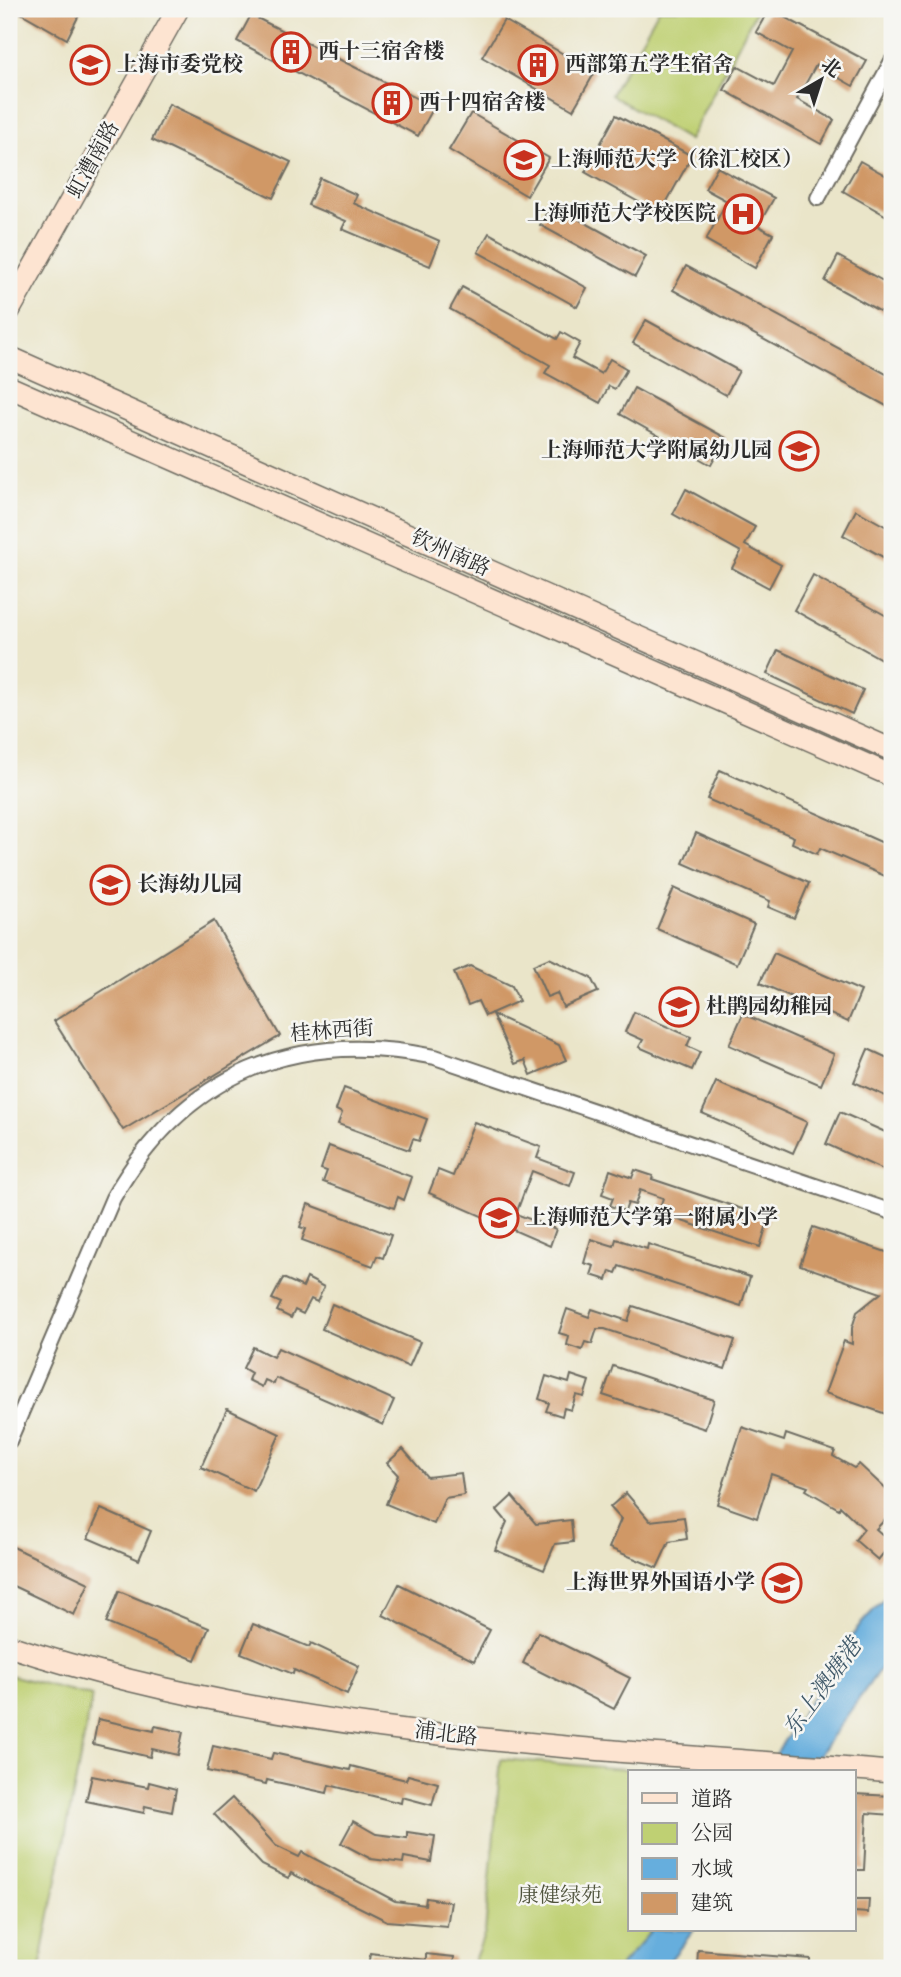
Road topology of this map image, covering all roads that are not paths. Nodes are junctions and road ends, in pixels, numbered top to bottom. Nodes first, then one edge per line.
1 (178, 9) edge
2 (892, 61) edge
3 (818, 198) dead end
4 (9, 311) edge
5 (9, 357) edge
6 (9, 387) edge
7 (892, 750) edge
8 (892, 776) edge
9 (892, 1212) edge
10 (9, 1441) edge
11 (9, 1646) edge
12 (892, 1772) edge

1 - 4 street, 虹漕南路
2 - 3 street
5 - 7 street, 钦州南路
6 - 8 street, 钦州南路
9 - 10 street, 桂林西街
11 - 12 street, 浦北路

